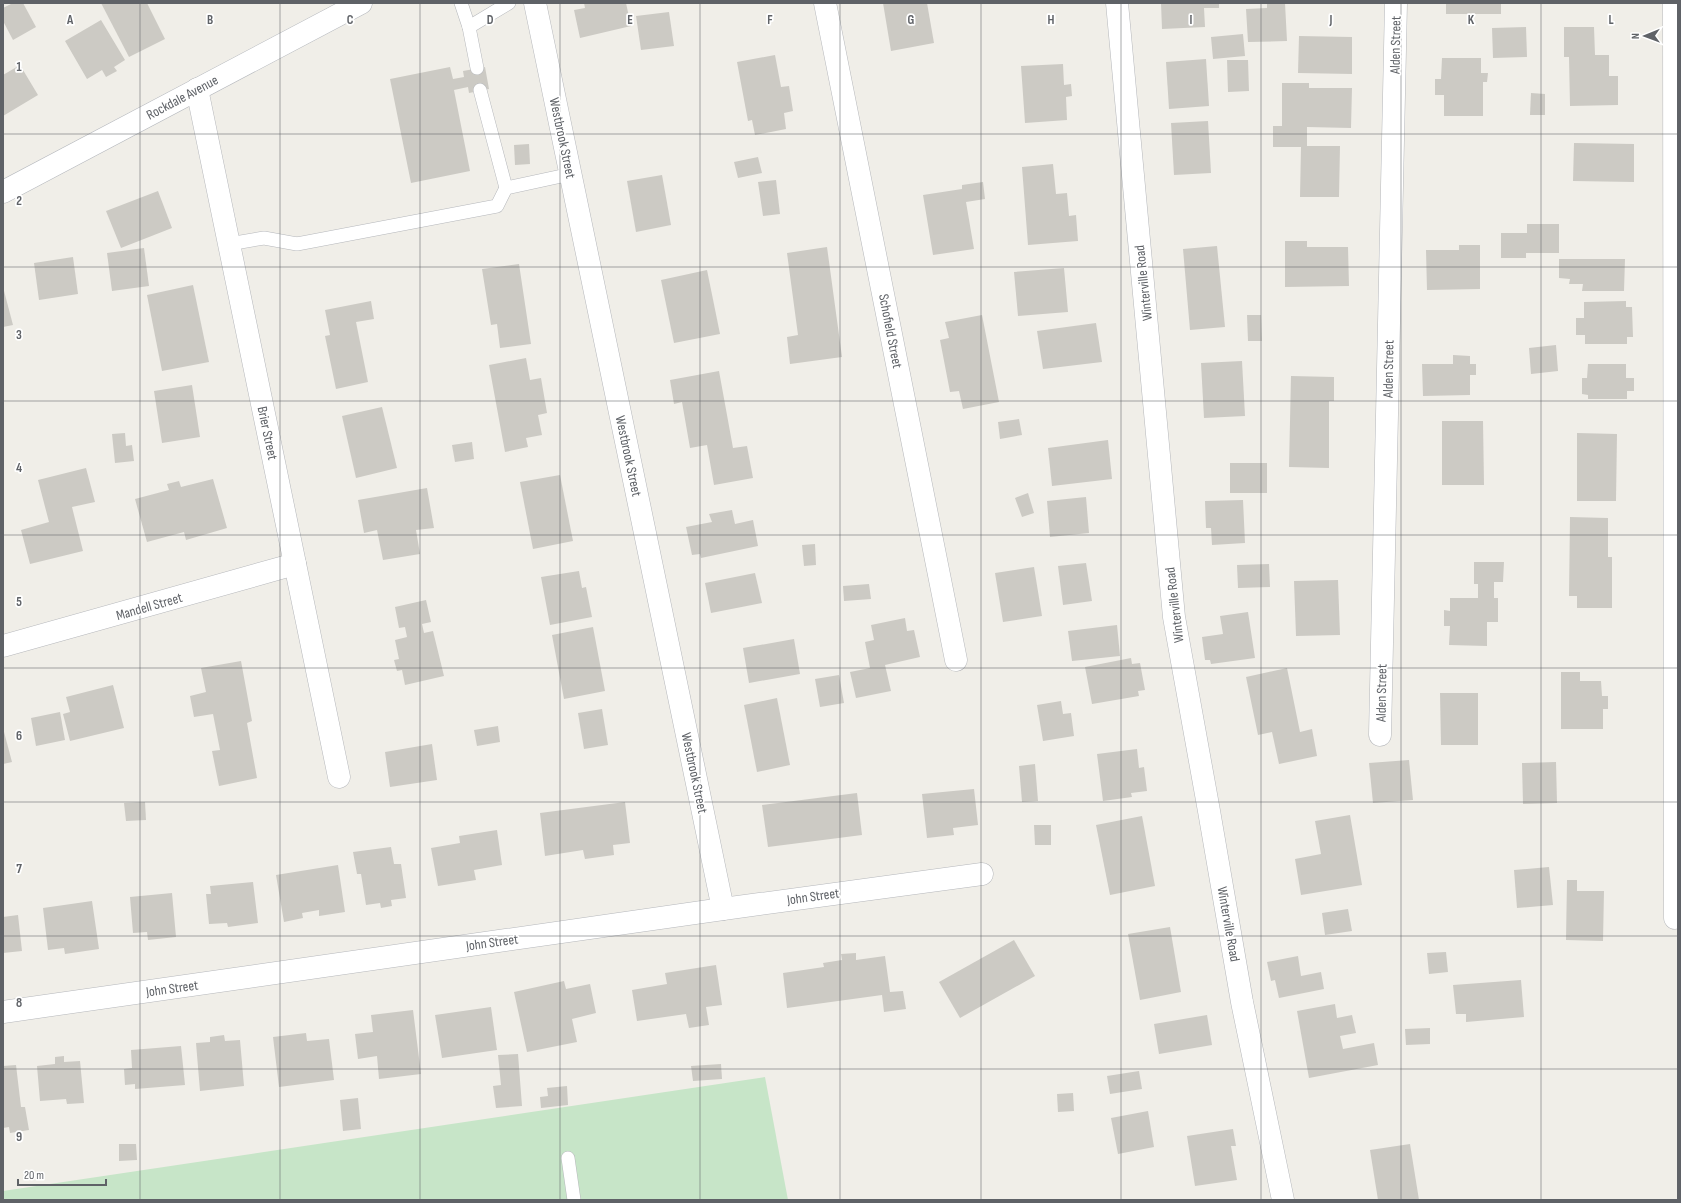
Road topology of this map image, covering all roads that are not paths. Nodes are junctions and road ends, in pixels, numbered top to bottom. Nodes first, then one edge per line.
1 (361, 3) edge
2 (461, 3) edge
3 (509, 3) edge
4 (535, 3) edge
5 (825, 3) edge
6 (1117, 3) edge
7 (1396, 3) edge
8 (1674, 3) edge
9 (469, 27) junction
10 (476, 68) dead end
11 (198, 89) junction
12 (480, 90) dead end
13 (571, 174) junction
14 (506, 188) junction
15 (3, 192) edge
16 (229, 244) junction
17 (295, 564) junction
18 (3, 646) edge
19 (956, 660) dead end
20 (1380, 735) dead end
21 (339, 777) dead end
22 (982, 874) dead end
23 (723, 908) junction
24 (1675, 918) dead end
25 (3, 1012) edge
26 (568, 1158) dead end
27 (574, 1200) edge
28 (1283, 1200) edge

1 - 11 street, Rockdale Avenue
2 - 9 lane
3 - 9 lane
4 - 13 street, Westbrook Street
5 - 19 street, Schofield Street
6 - 28 street, Winterville Road
7 - 20 street, Alden Street
8 - 24 street
9 - 10 lane
11 - 15 street, Rockdale Avenue
11 - 16 street, Brier Street
12 - 14 lane
13 - 14 lane
13 - 23 street, Westbrook Street
14 - 16 lane
16 - 17 street, Brier Street
17 - 18 street, Mandell Street
17 - 21 street, Brier Street
22 - 23 street, John Street
23 - 25 street, John Street
26 - 27 lane

